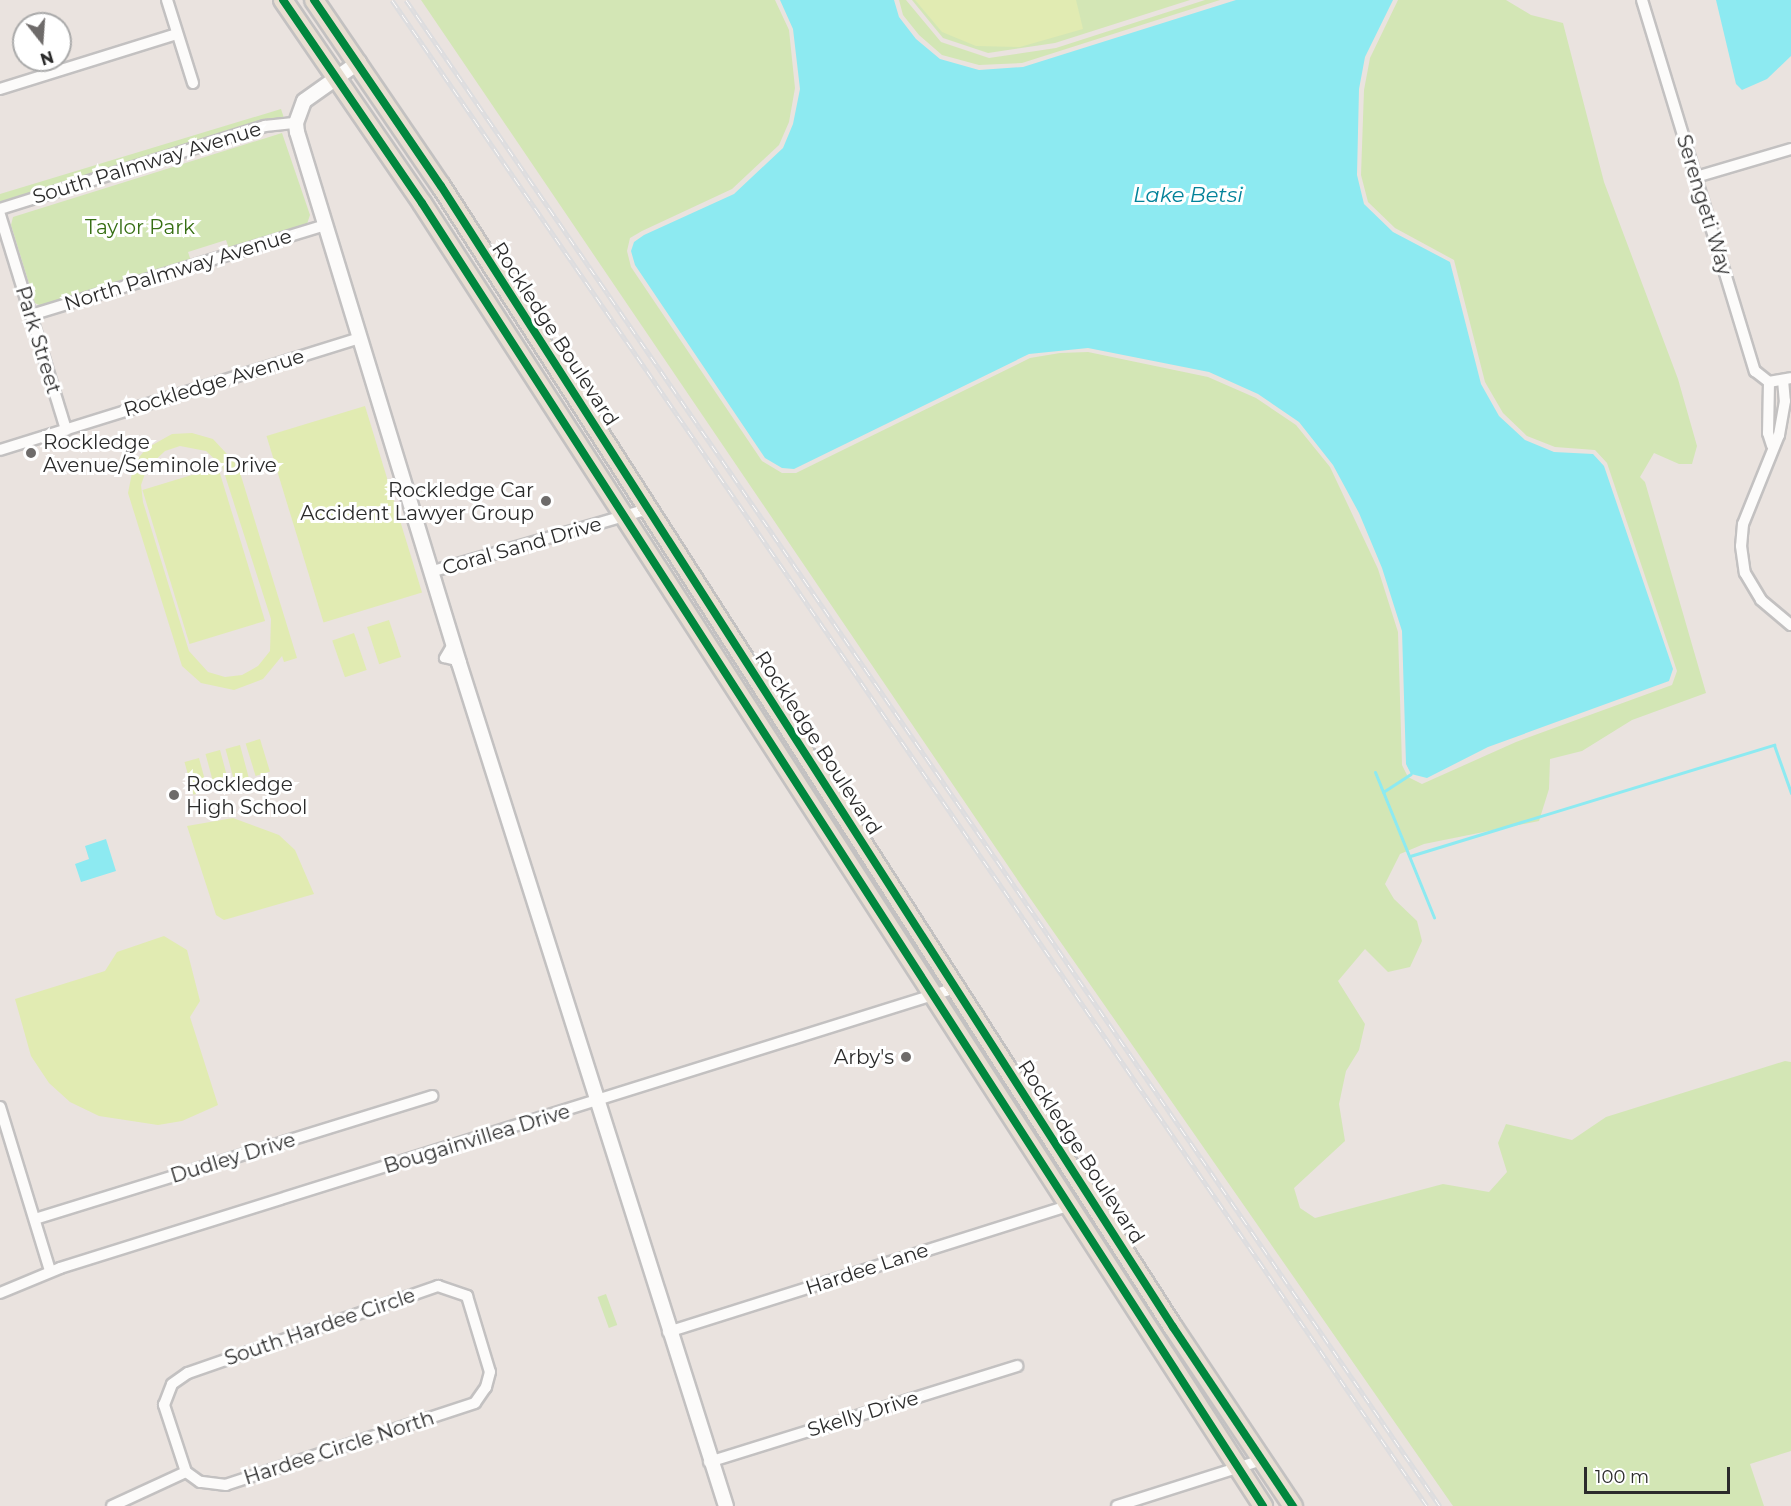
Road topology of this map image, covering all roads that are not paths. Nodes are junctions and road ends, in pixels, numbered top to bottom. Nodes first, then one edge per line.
1 (167, 0) edge
2 (283, 0) edge
3 (314, 0) edge
4 (1642, 0) edge
5 (177, 34) junction
6 (359, 62) junction
7 (339, 77) junction
8 (193, 83) dead end
9 (0, 89) edge
10 (296, 127) junction
11 (1791, 149) edge
12 (1696, 177) junction
13 (0, 209) edge
14 (0, 215) edge
15 (326, 225) junction
16 (482, 296) junction
17 (31, 315) junction
18 (524, 316) junction
19 (508, 336) junction
20 (359, 338) junction
21 (554, 363) junction
22 (1787, 379) edge
23 (1769, 382) junction
24 (66, 430) junction
25 (1772, 445) junction
26 (0, 450) edge
27 (648, 508) junction
28 (623, 516) junction
29 (430, 572) junction
30 (1791, 625) edge
31 (736, 692) junction
32 (777, 710) junction
33 (775, 751) junction
34 (817, 772) junction
35 (956, 988) junction
36 (932, 996) junction
37 (432, 1096) dead end
38 (597, 1102) junction
39 (0, 1107) edge
40 (1067, 1206) junction
41 (35, 1219) junction
42 (1108, 1225) junction
43 (50, 1271) junction
44 (0, 1293) edge
45 (668, 1332) junction
46 (1017, 1366) dead end
47 (486, 1387) joint
48 (1262, 1461) junction
49 (709, 1462) junction
50 (1238, 1468) junction
51 (186, 1472) junction
52 (112, 1506) edge
53 (726, 1506) edge
54 (1117, 1506) edge
55 (1263, 1506) edge
56 (1293, 1506) edge

1 - 5 street
2 - 7 main road, Rockledge Boulevard
3 - 6 main road, Rockledge Boulevard
4 - 12 street, Serengeti Way
5 - 8 street
5 - 9 street
6 - 7 street
6 - 18 main road, Rockledge Boulevard
7 - 10 street
7 - 16 main road, Rockledge Boulevard
10 - 13 street, South Palmway Avenue
10 - 15 street
11 - 12 street
12 - 23 street, Serengeti Way
14 - 17 street, Park Street
15 - 17 street, North Palmway Avenue
15 - 20 street
16 - 18 main road
16 - 19 main road, Rockledge Boulevard
17 - 24 street, Park Street
18 - 21 main road, Rockledge Boulevard
19 - 21 main road
19 - 28 main road, Rockledge Boulevard
20 - 24 street, Rockledge Avenue
20 - 29 street
21 - 27 main road, Rockledge Boulevard
22 - 23 street
22 - 25 street
23 - 25 street
24 - 26 street, Rockledge Avenue
25 - 30 street
27 - 28 street, Coral Sand Drive
27 - 32 main road, Rockledge Boulevard
28 - 29 street, Coral Sand Drive
28 - 31 main road, Rockledge Boulevard
29 - 38 street
31 - 32 main road
31 - 33 main road, Rockledge Boulevard
32 - 34 main road, Rockledge Boulevard
33 - 34 main road
33 - 36 main road, Rockledge Boulevard
34 - 35 main road, Rockledge Boulevard
35 - 36 street, Bougainvillea Drive
35 - 42 main road, Rockledge Boulevard
36 - 38 street, Bougainvillea Drive
36 - 40 main road, Rockledge Boulevard
37 - 41 street, Dudley Drive
38 - 43 street, Bougainvillea Drive
38 - 45 street
39 - 41 street
40 - 42 main road
40 - 45 street, Hardee Lane
40 - 50 main road, Rockledge Boulevard
41 - 43 street
42 - 48 main road, Rockledge Boulevard
43 - 44 street, Bougainvillea Drive
45 - 49 street
46 - 49 street, Skelly Drive
47 - 51 street, Hardee Circle North
47 - 51 street, South Hardee Circle
48 - 50 street
48 - 56 main road, Rockledge Boulevard
49 - 53 street
50 - 54 street
50 - 55 main road, Rockledge Boulevard
51 - 52 street

